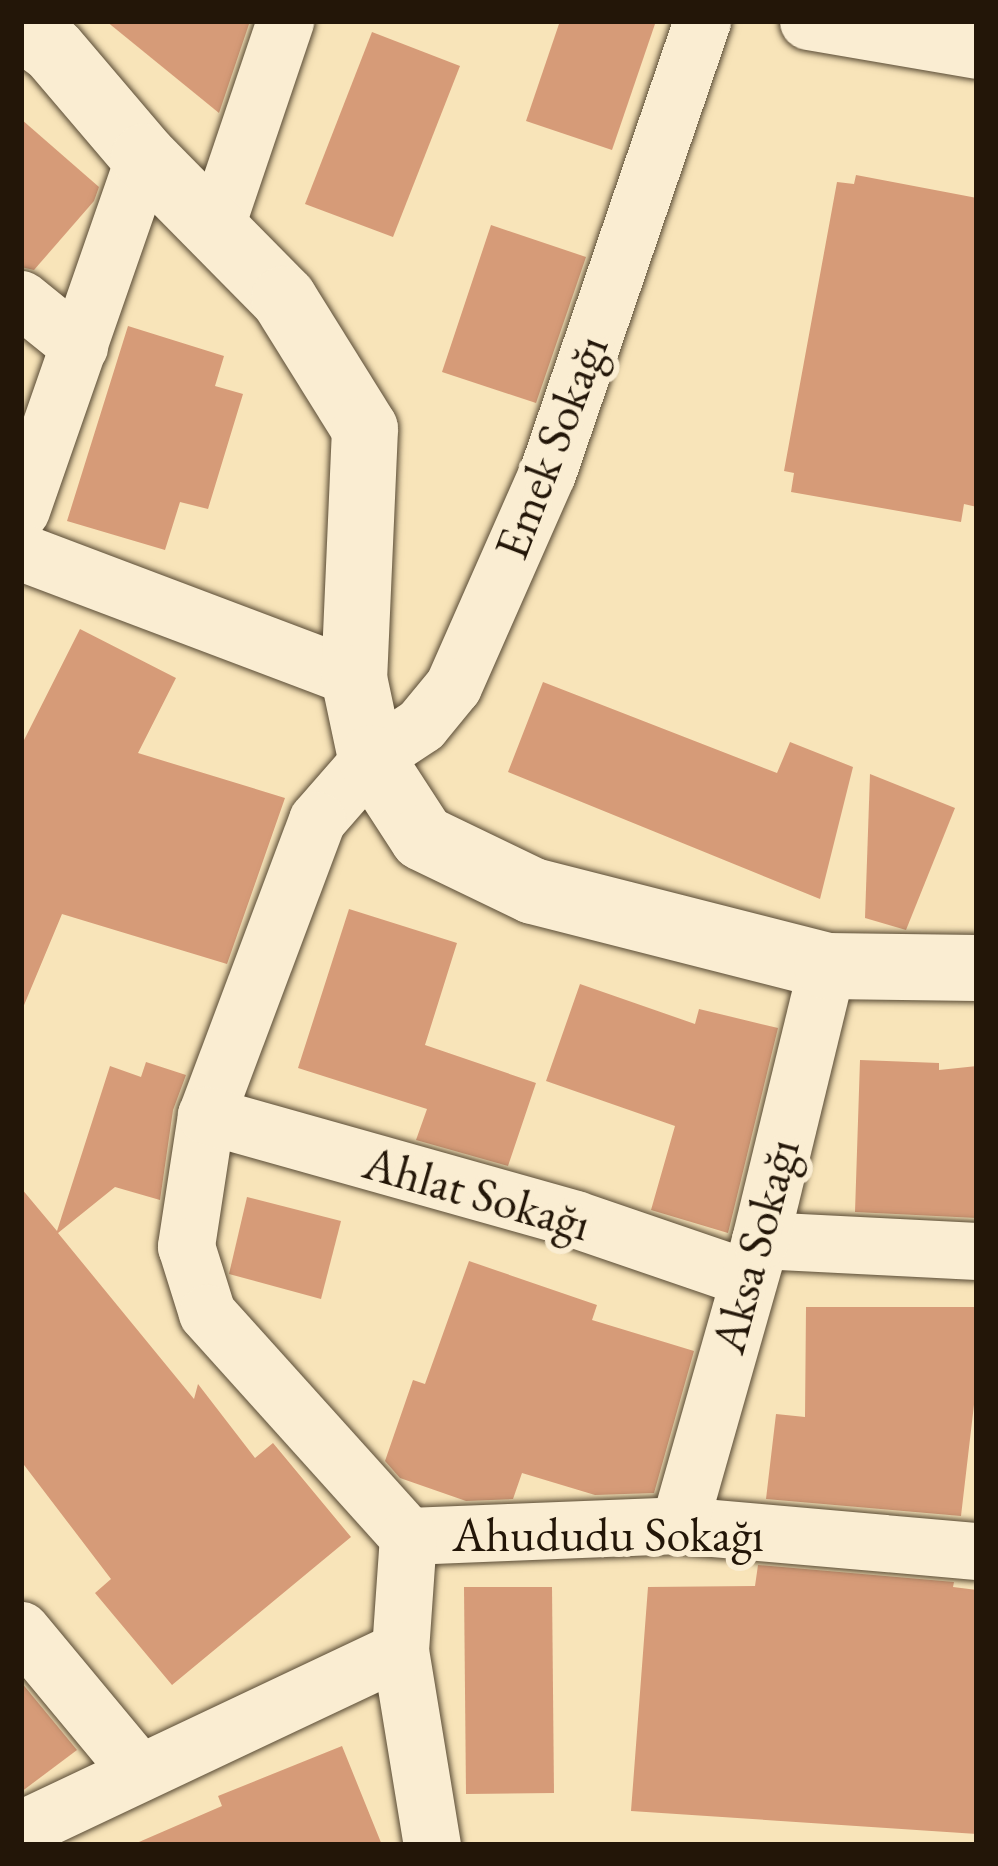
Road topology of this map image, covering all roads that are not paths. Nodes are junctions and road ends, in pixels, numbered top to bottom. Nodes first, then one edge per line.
1 (285, 21) edge
2 (702, 21) edge
3 (808, 21) edge
4 (49, 33) edge
5 (977, 50) edge
6 (144, 158) junction
7 (215, 228) junction
8 (21, 299) edge
9 (79, 346) junction
10 (21, 510) edge
11 (21, 552) edge
12 (354, 678) junction
13 (371, 758) junction
14 (316, 820) joint
15 (827, 966) junction
16 (977, 968) edge
17 (206, 1115) junction
18 (977, 1251) edge
19 (753, 1259) junction
20 (679, 1525) junction
21 (408, 1536) junction
22 (977, 1551) edge
23 (21, 1630) edge
24 (400, 1650) junction
25 (138, 1771) junction
26 (21, 1829) edge
27 (432, 1845) edge

1 - 7 street
2 - 13 street, Emek Sokağı
3 - 5 street
4 - 6 street
6 - 7 street
6 - 9 street
7 - 12 street
8 - 9 street
9 - 10 street
11 - 12 street
12 - 13 street
13 - 14 street, Emek Sokağı
13 - 15 street
14 - 17 street, Ahududu Sokağı
15 - 16 street
15 - 19 street, Aksa Sokağı
17 - 19 street, Ahlat Sokağı
17 - 21 street, Ahududu Sokağı
18 - 19 street, Ahlat Sokağı
19 - 20 street, Aksa Sokağı
20 - 21 street, Ahududu Sokağı
20 - 22 street, Ahududu Sokağı
21 - 24 street
23 - 25 street
24 - 25 street
24 - 27 street
25 - 26 street

